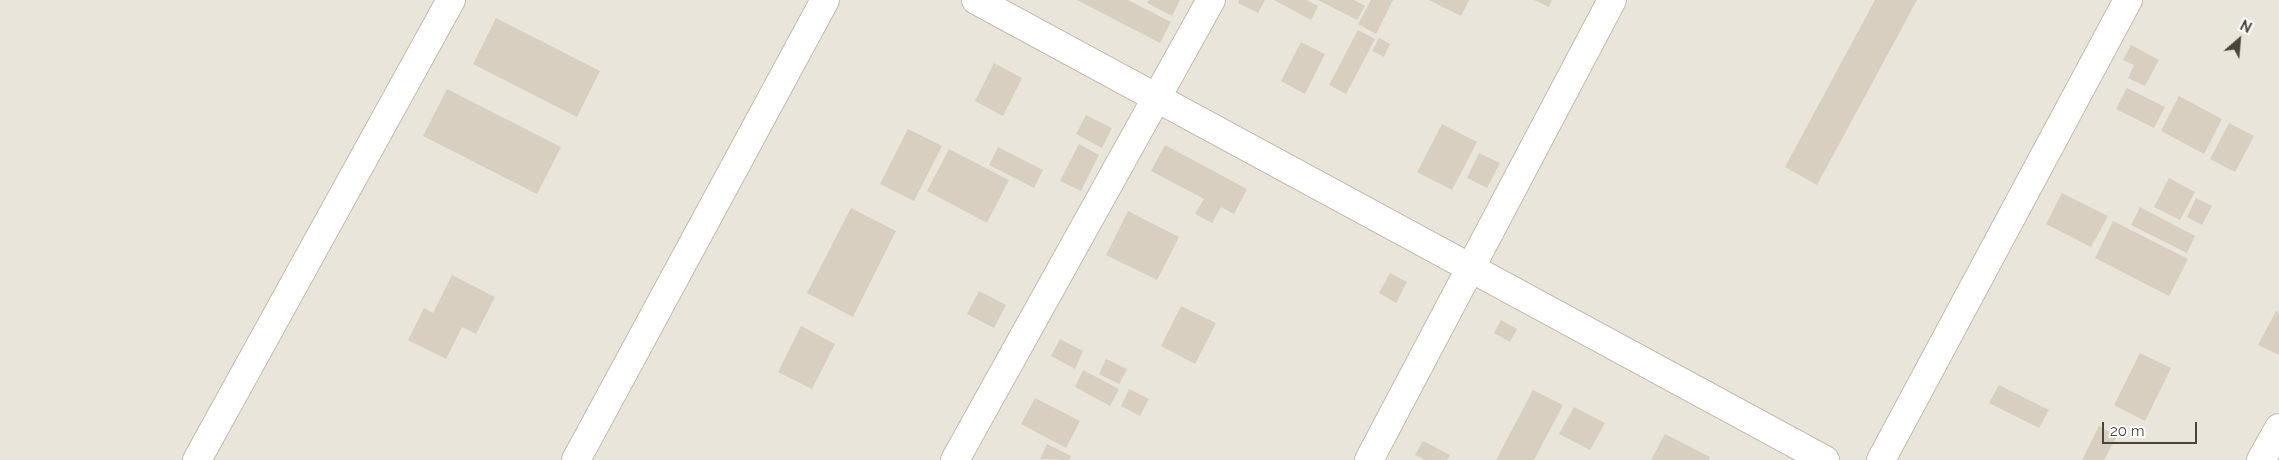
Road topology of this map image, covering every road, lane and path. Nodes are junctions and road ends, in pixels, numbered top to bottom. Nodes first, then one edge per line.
1 (451, 0) edge
2 (824, 0) edge
3 (976, 0) edge
4 (1211, 0) edge
5 (1612, 0) edge
6 (2128, 0) edge
7 (1156, 98) junction
8 (1472, 269) junction
9 (2279, 428) edge
10 (197, 460) edge
11 (576, 460) edge
12 (955, 460) edge
13 (1369, 460) edge
14 (1825, 460) edge
15 (1881, 460) edge
16 (2261, 460) edge

1 - 10 street
2 - 11 street
3 - 7 street
4 - 7 street
5 - 8 street
6 - 15 street
7 - 8 street
7 - 12 street
8 - 13 street
8 - 14 street
9 - 16 street

